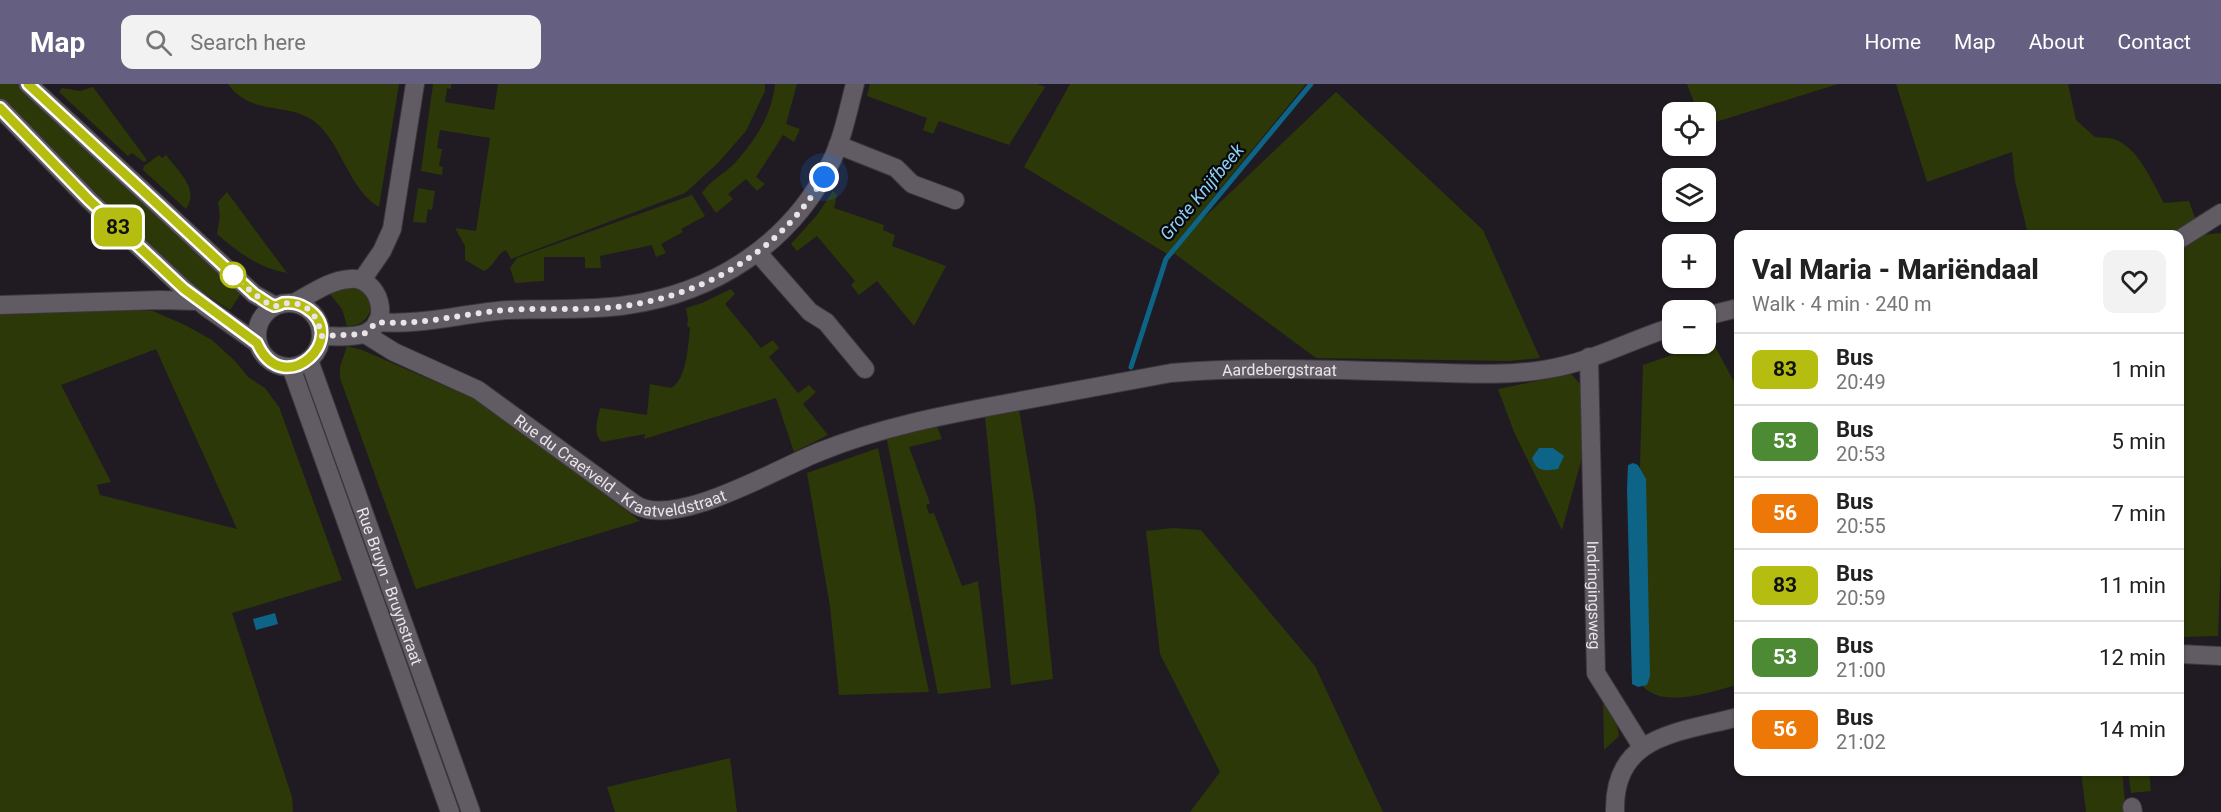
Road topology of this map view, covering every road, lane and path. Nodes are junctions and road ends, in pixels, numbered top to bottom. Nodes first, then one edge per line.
1 (27, 84) edge
2 (415, 84) edge
3 (855, 84) edge
4 (0, 108) edge
5 (838, 146) junction
6 (955, 200) dead end
7 (2221, 213) edge
8 (2184, 236) edge
9 (758, 253) junction
10 (362, 280) junction
11 (198, 301) junction
12 (294, 303) junction
13 (0, 305) edge
14 (275, 306) junction
15 (1734, 309) edge
16 (1716, 314) edge
17 (371, 328) junction
18 (1662, 331) edge
19 (321, 336) junction
20 (257, 343) junction
21 (1589, 357) junction
22 (309, 360) junction
23 (291, 367) junction
24 (865, 369) dead end
25 (885, 428) joint
26 (2184, 654) edge
27 (2221, 656) edge
28 (1734, 718) edge
29 (1642, 747) junction
30 (450, 812) edge
31 (471, 812) edge
32 (1615, 812) edge

1 - 14 street
2 - 10 street
3 - 5 street
4 - 11 street
5 - 6 street
5 - 9 street
7 - 8 street
9 - 17 street
9 - 24 street
10 - 12 street
10 - 17 street
11 - 13 street
11 - 20 street
12 - 14 street
12 - 19 street
14 - 20 street
15 - 16 street
17 - 19 street
17 - 25 street, Rue du Craetveld - Kraatveldstraat
18 - 21 street, Aardebergstraat
19 - 22 street
20 - 23 street
21 - 25 street, Aardebergstraat
21 - 29 street, Indringingsweg
22 - 23 street
22 - 31 street, Rue Bruyn - Bruynstraat
23 - 30 street, Rue Bruyn - Bruynstraat
26 - 27 street
28 - 29 street
29 - 32 street

